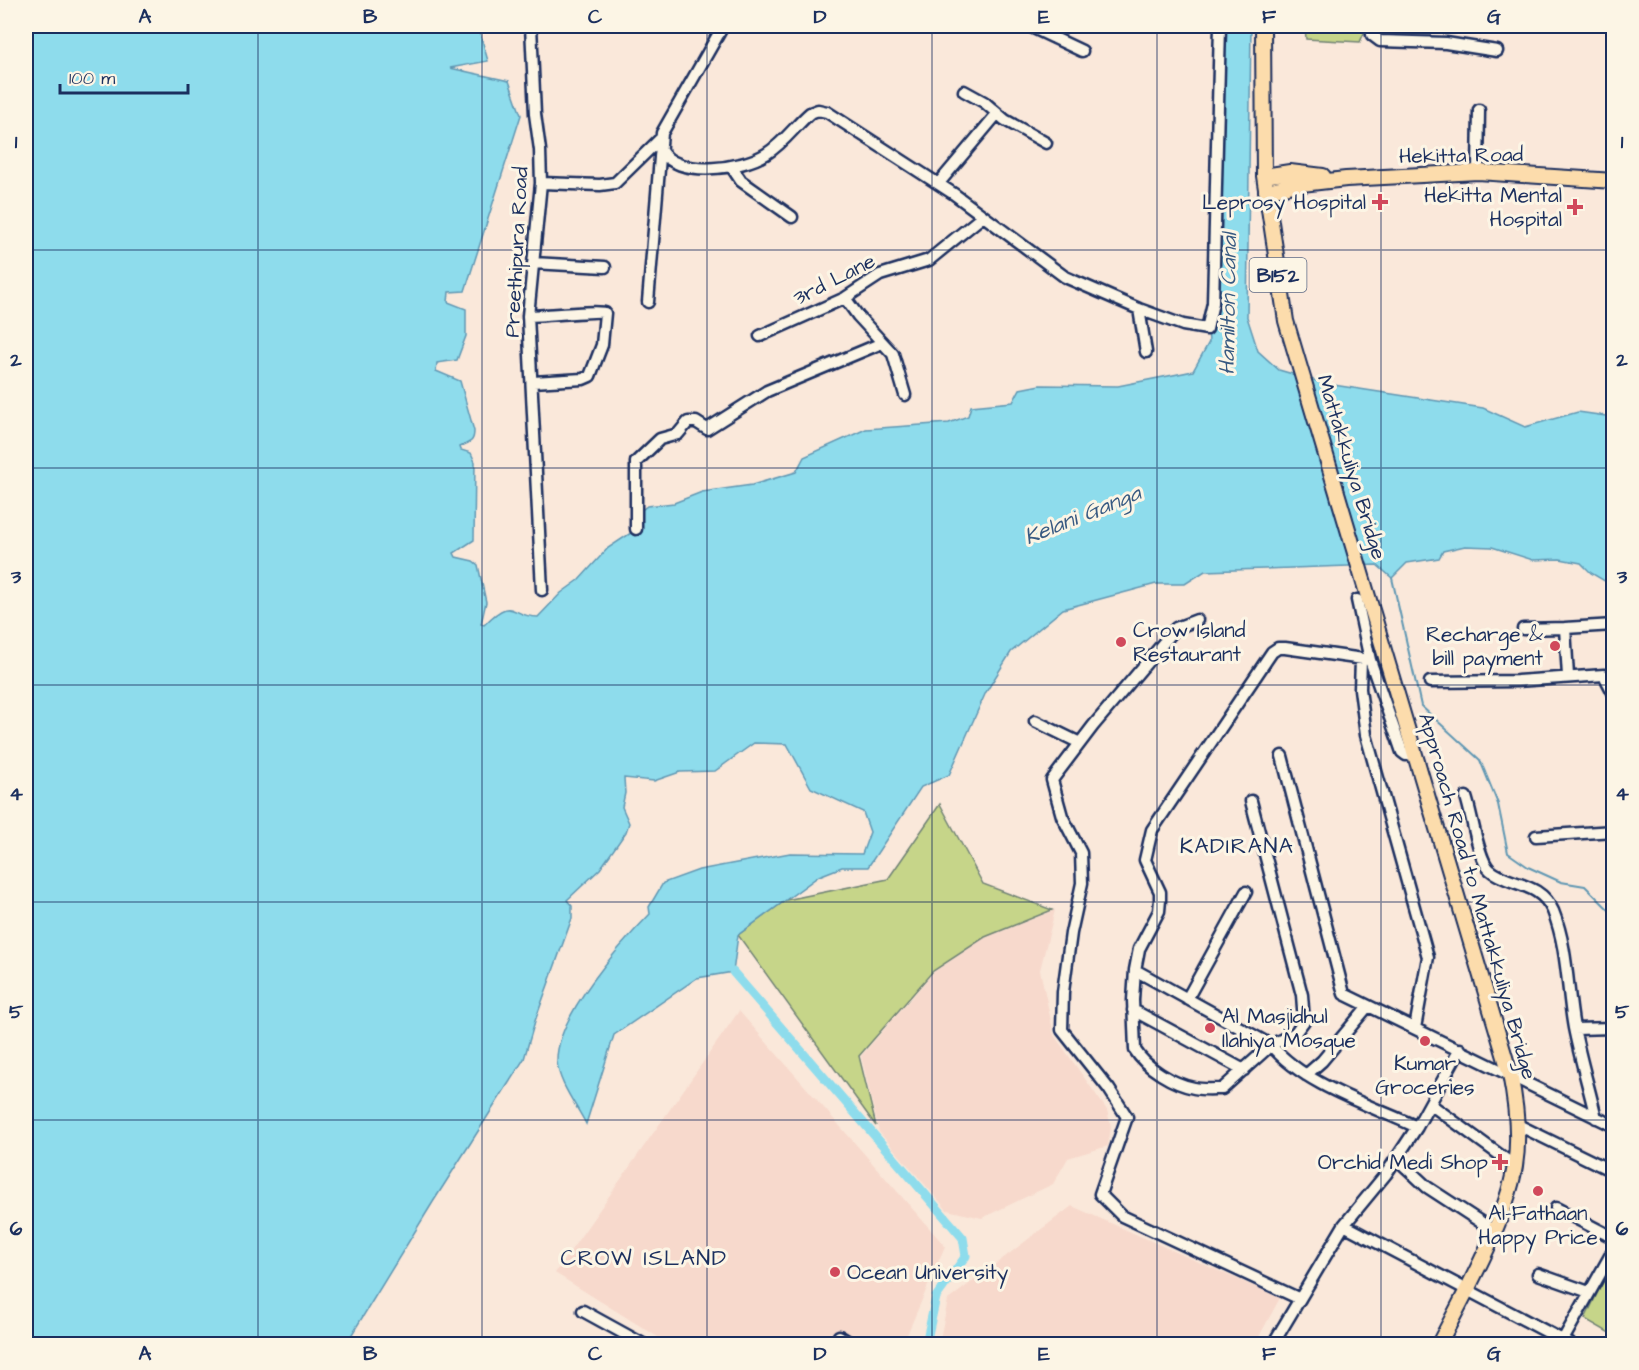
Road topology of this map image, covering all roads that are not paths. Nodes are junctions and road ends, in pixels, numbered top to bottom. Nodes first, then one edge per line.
1 (531, 26) edge
2 (723, 26) edge
3 (1029, 26) edge
4 (1220, 26) edge
5 (1263, 26) edge
6 (1372, 26) edge
7 (1082, 51) dead end
8 (1497, 51) dead end
9 (964, 91) dead end
10 (1479, 111) dead end
11 (997, 114) junction
12 (1046, 142) dead end
13 (660, 144) junction
14 (731, 166) junction
15 (1479, 172) junction
16 (1264, 176) junction
17 (1346, 179) junction
18 (1613, 180) edge
19 (541, 183) junction
20 (939, 183) junction
21 (1266, 191) junction
22 (983, 216) junction
23 (792, 217) dead end
24 (533, 263) junction
25 (605, 267) dead end
26 (845, 298) junction
27 (648, 302) dead end
28 (1139, 309) junction
29 (528, 316) junction
30 (760, 336) dead end
31 (882, 342) junction
32 (1146, 352) dead end
33 (533, 382) junction
34 (905, 395) dead end
35 (636, 529) dead end
36 (1365, 580) joint
37 (542, 590) dead end
38 (1357, 600) dead end
39 (1197, 620) dead end
40 (1614, 625) edge
41 (1565, 628) junction
42 (1523, 629) dead end
43 (1365, 660) junction
44 (1568, 676) junction
45 (1430, 682) dead end
46 (1614, 694) edge
47 (1035, 721) dead end
48 (1080, 743) junction
49 (1414, 753) junction
50 (1282, 756) dead end
51 (1466, 797) dead end
52 (1251, 801) dead end
53 (1614, 831) edge
54 (1536, 836) dead end
55 (1246, 892) dead end
56 (1135, 970) junction
57 (1187, 999) junction
58 (1368, 1006) junction
59 (1133, 1010) junction
60 (1416, 1028) junction
61 (1614, 1028) edge
62 (1575, 1029) junction
63 (1271, 1045) junction
64 (1460, 1049) junction
65 (1244, 1070) junction
66 (1510, 1074) junction
67 (1306, 1075) junction
68 (1430, 1104) junction
69 (1596, 1118) junction
70 (1516, 1124) junction
71 (1614, 1126) edge
72 (1417, 1127) junction
73 (1397, 1159) junction
74 (1515, 1166) junction
75 (1614, 1172) edge
76 (1556, 1208) dead end
77 (1344, 1225) junction
78 (1493, 1230) junction
79 (1614, 1238) edge
80 (1614, 1249) edge
81 (1538, 1274) dead end
82 (1466, 1291) junction
83 (1589, 1292) junction
84 (1300, 1299) junction
85 (583, 1311) dead end
86 (839, 1335) dead end
87 (1567, 1342) edge
88 (643, 1344) edge
89 (852, 1344) edge
90 (1273, 1344) edge
91 (1439, 1344) edge

1 - 19 street, Preethipura Road
2 - 13 street
3 - 7 street
4 - 28 street
5 - 16 main road, B152
6 - 8 street
9 - 11 street
10 - 15 street
11 - 12 street
11 - 20 street
13 - 14 street
13 - 19 street
13 - 27 street
14 - 20 street
14 - 23 street
15 - 17 main road, Hekitta Road
15 - 18 main road, Hekitta Road
16 - 17 main road, Hekitta Road
16 - 21 main road, B152
17 - 21 main road, Hekitta Road
19 - 24 street, Preethipura Road
20 - 22 street
21 - 36 main road, Mattakkuliya Bridge / B152
22 - 26 street, 3rd Lane
22 - 28 street
24 - 25 street
24 - 29 street, Preethipura Road
26 - 30 street, 3rd Lane
26 - 31 street
28 - 32 street
29 - 33 street, Preethipura Road
29 - 33 street
31 - 34 street
31 - 35 street
33 - 37 street, Preethipura Road
36 - 49 main road, Approach Road to Mattakkuliya Bridge
38 - 43 street
39 - 48 street
40 - 41 street
41 - 42 street
41 - 44 street
43 - 49 street
43 - 56 street
43 - 60 street
44 - 45 street
44 - 46 street
47 - 48 street
48 - 84 street
49 - 66 main road, Approach Road to Mattakkuliya Bridge
50 - 58 street
51 - 62 street
52 - 63 street
53 - 54 street
55 - 57 street
56 - 57 street
56 - 59 street
57 - 63 street
58 - 60 street
58 - 67 street
59 - 65 street
59 - 65 street
60 - 64 street
61 - 62 street
62 - 69 street
63 - 65 street
63 - 67 street
64 - 66 street
64 - 68 street
66 - 69 street
66 - 70 main road, Approach Road to Mattakkuliya Bridge
67 - 72 street
68 - 72 street
68 - 74 street
69 - 71 street
70 - 74 main road, Approach Road to Mattakkuliya Bridge
70 - 75 street
72 - 73 street
73 - 77 street
73 - 78 street
74 - 78 main road, Approach Road to Mattakkuliya Bridge
76 - 79 street
77 - 82 street
77 - 84 street
78 - 82 main road, Approach Road to Mattakkuliya Bridge
80 - 83 street
81 - 83 street
82 - 87 street
82 - 91 main road, Approach Road to Mattakkuliya Bridge
83 - 87 street
84 - 90 street
85 - 88 street
86 - 89 street

